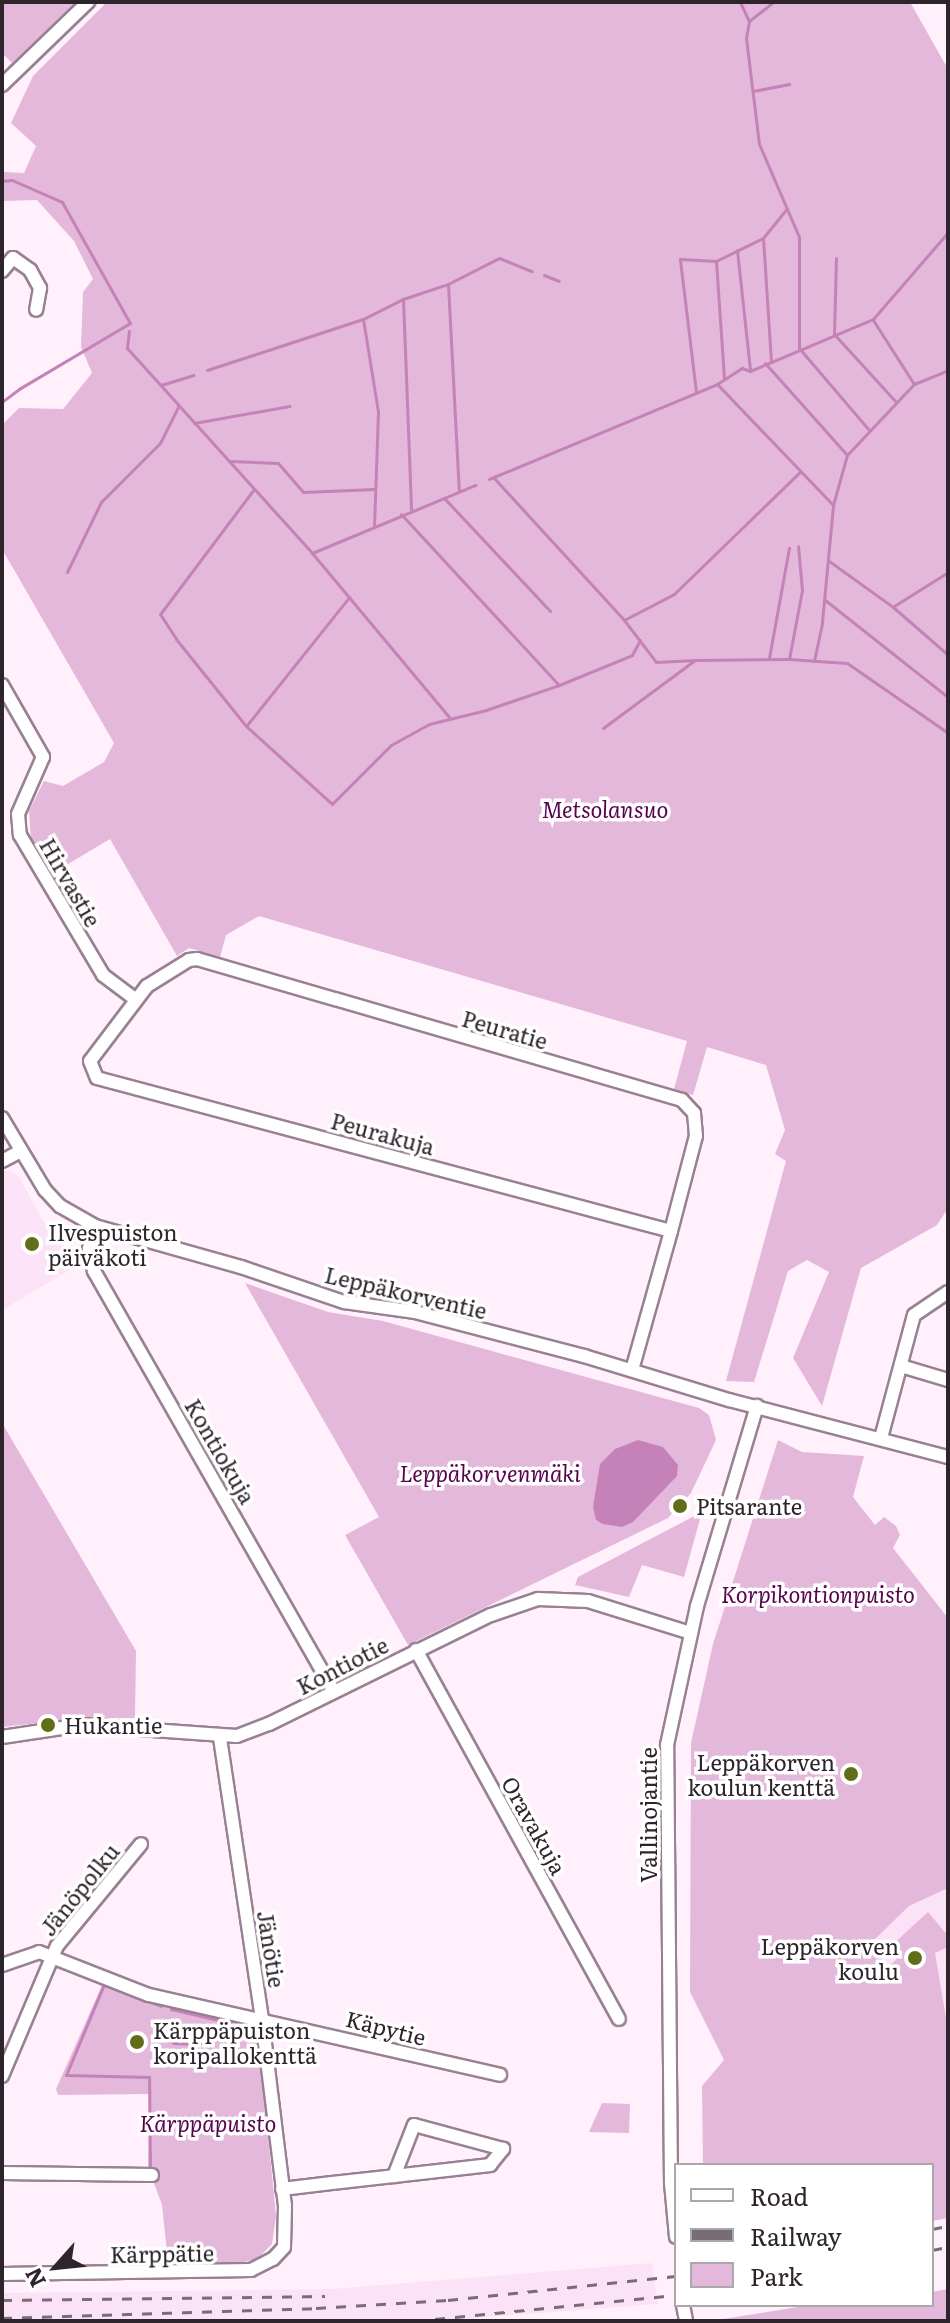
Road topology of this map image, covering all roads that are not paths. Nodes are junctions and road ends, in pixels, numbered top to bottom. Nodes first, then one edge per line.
1 (88, 2) edge
2 (2, 85) edge
3 (8, 256) edge
4 (2, 271) edge
5 (36, 310) dead end
6 (2, 685) edge
7 (135, 999) junction
8 (90, 1067) joint
9 (2, 1118) edge
10 (21, 1151) junction
11 (2, 1161) edge
12 (95, 1226) junction
13 (671, 1231) junction
14 (948, 1292) edge
15 (901, 1366) junction
16 (632, 1370) junction
17 (948, 1380) edge
18 (757, 1406) junction
19 (881, 1438) junction
20 (948, 1457) edge
21 (691, 1633) junction
22 (416, 1650) junction
23 (334, 1691) junction
24 (2, 1737) edge
25 (220, 1737) junction
26 (141, 1844) dead end
27 (50, 1957) junction
28 (2, 1965) edge
29 (262, 2019) junction
30 (619, 2019) dead end
31 (500, 2075) dead end
32 (2, 2076) edge
33 (2, 2173) edge
34 (152, 2175) dead end
35 (394, 2176) junction
36 (282, 2189) junction
37 (674, 2215) edge
38 (273, 2259) joint
39 (2, 2274) edge

1 - 2 street
3 - 4 street
3 - 5 street
6 - 7 street, Hirvastie
7 - 8 street, Peuratie
7 - 13 street, Peuratie
8 - 13 street, Peurakuja
9 - 10 street, Leppäkorventie
10 - 11 street
10 - 12 street, Leppäkorventie
12 - 16 street, Leppäkorventie
12 - 23 street, Kontiokuja
13 - 16 street, Peuratie
14 - 15 street
15 - 17 street
15 - 19 street
16 - 18 street, Leppäkorventie
18 - 19 street, Leppäkorventie
18 - 21 street, Vallinojantie
19 - 20 street, Leppäkorventie
21 - 22 street, Kontiotie
21 - 37 street, Vallinojantie
22 - 23 street, Kontiotie
22 - 30 street, Oravakuja
23 - 25 street, Kontiotie
24 - 25 street, Kontiotie
25 - 29 street, Jänötie
26 - 27 street, Jänöpolku
27 - 28 street, Jänöpolku
27 - 29 street, Käpytie
27 - 32 street
29 - 31 street, Käpytie
29 - 36 street, Jänötie
33 - 34 street
35 - 35 street
35 - 36 street
36 - 38 street, Jänötie
38 - 39 street, Kärppätie

